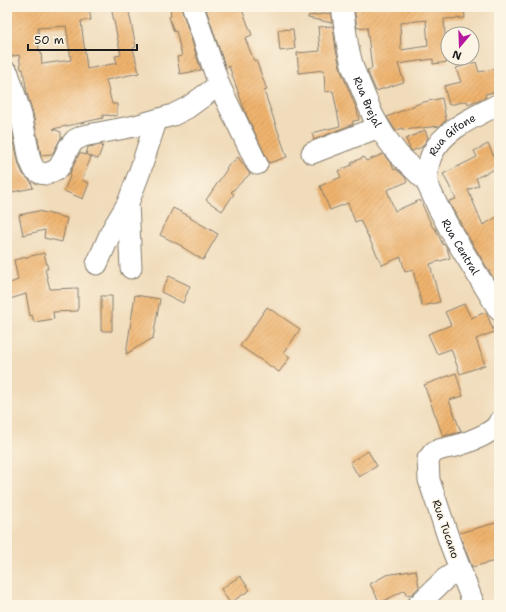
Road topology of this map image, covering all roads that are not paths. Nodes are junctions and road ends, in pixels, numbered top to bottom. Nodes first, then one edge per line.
1 (193, 7) edge
2 (342, 7) edge
3 (8, 73) dead end
4 (220, 85) junction
5 (499, 104) edge
6 (156, 121) junction
7 (379, 127) junction
8 (312, 153) dead end
9 (257, 164) dead end
10 (426, 181) junction
11 (128, 202) junction
12 (97, 264) dead end
13 (131, 268) dead end
14 (499, 310) edge
15 (499, 422) edge
16 (460, 570) junction
17 (418, 605) edge
18 (474, 605) edge

1 - 4 street
2 - 7 street, Rua Brejal
3 - 6 street
4 - 6 street
4 - 9 street
5 - 10 street, Rua Gifone
6 - 11 street
7 - 8 street
7 - 10 street, Rua Brejal
10 - 14 street, Rua Central
11 - 12 street
11 - 13 street
15 - 16 street, Rua Tucano
16 - 17 street
16 - 18 street, Rua Tucano

